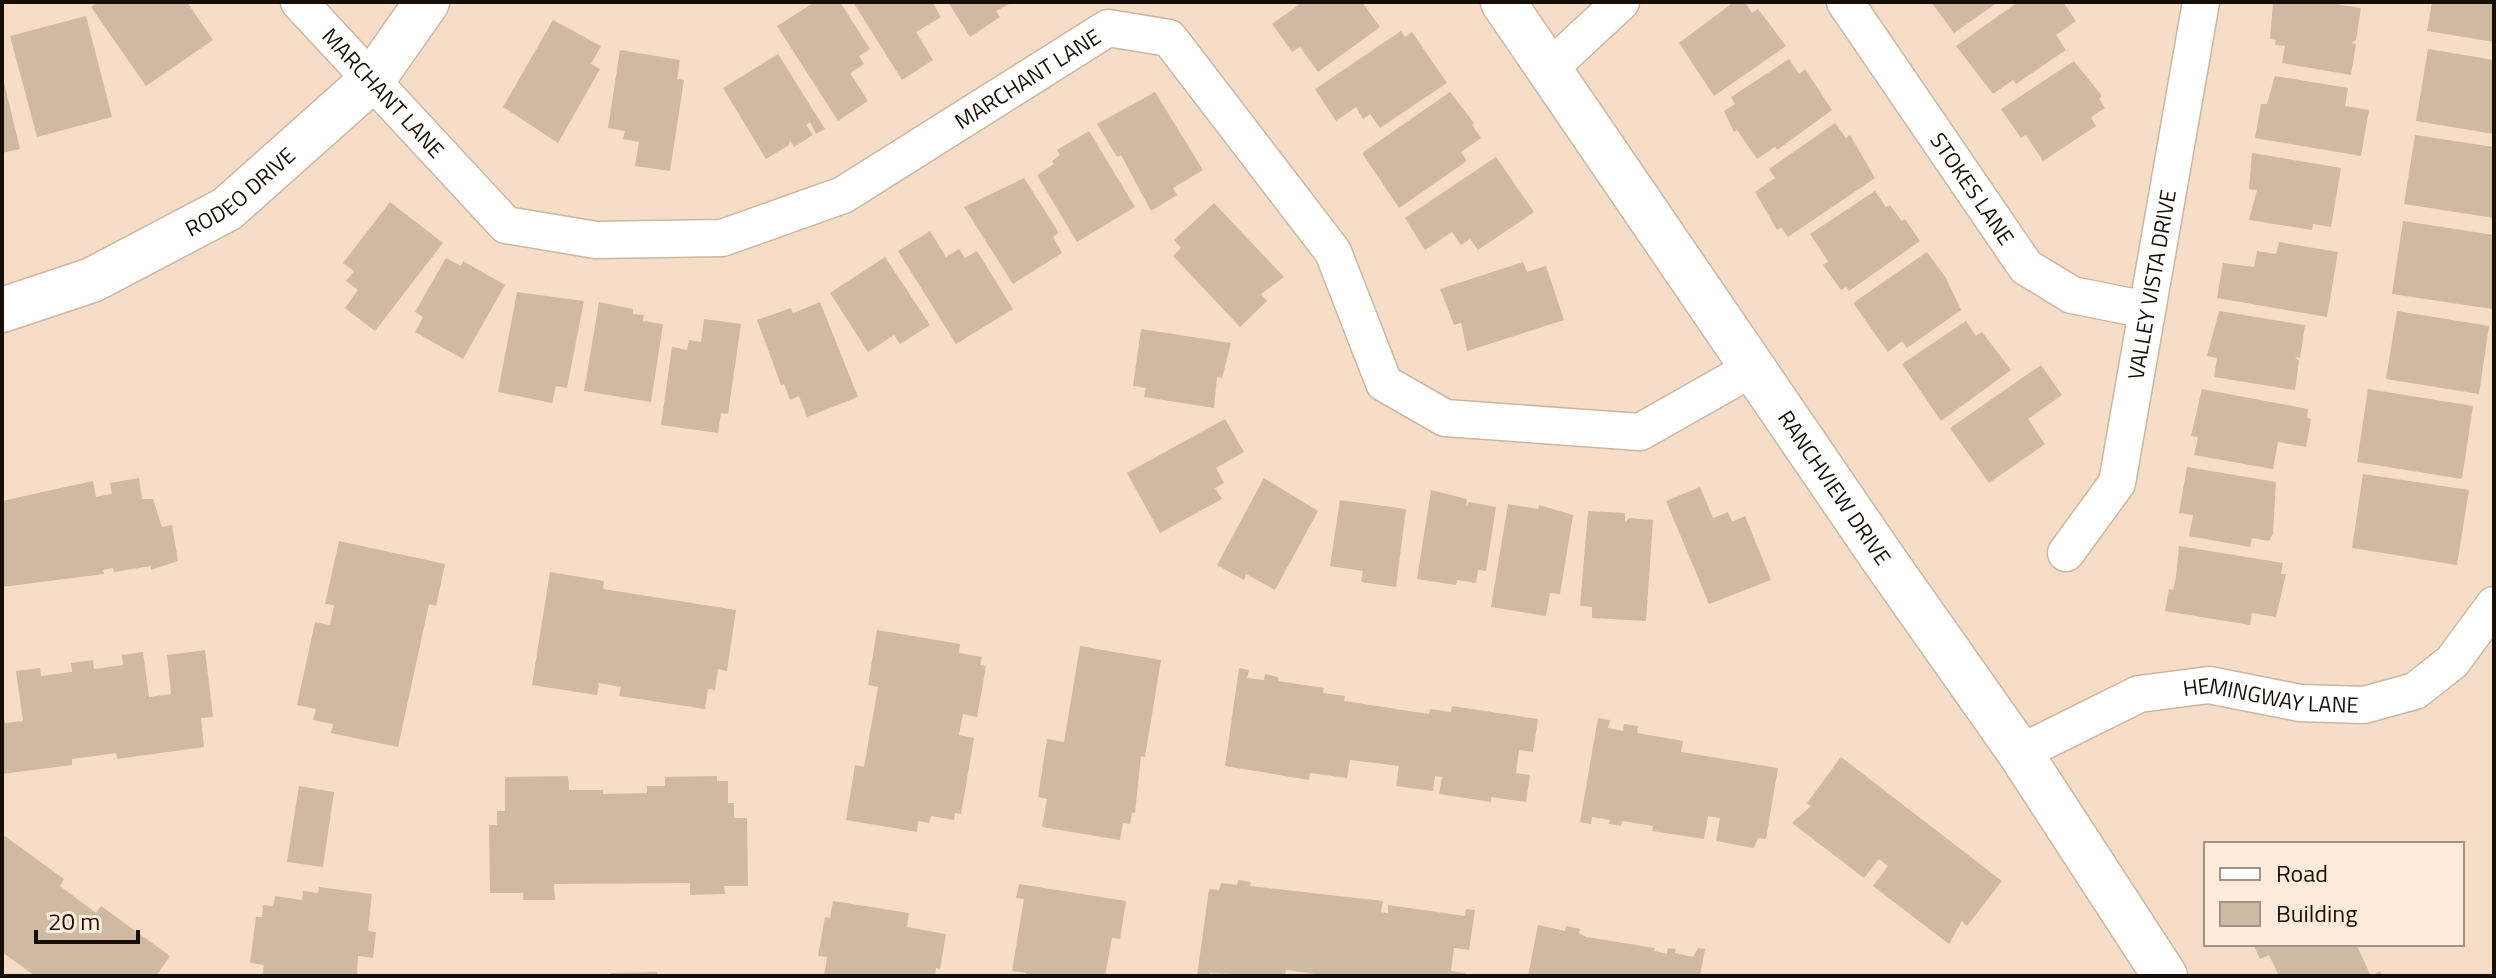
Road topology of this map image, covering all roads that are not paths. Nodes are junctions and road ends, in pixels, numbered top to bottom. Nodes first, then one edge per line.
1 (299, 2) edge
2 (427, 2) edge
3 (1503, 2) edge
4 (1621, 2) edge
5 (1845, 2) edge
6 (2201, 2) edge
7 (1551, 67) junction
8 (373, 79) junction
9 (2, 310) edge
10 (2147, 310) junction
11 (1753, 368) junction
12 (2066, 553) dead end
13 (2494, 605) edge
14 (2020, 753) junction
15 (2165, 976) edge

1 - 8 street, MARCHANT LANE
2 - 8 street, RODEO DRIVE
3 - 7 street, RANCHVIEW DRIVE
4 - 7 street
5 - 10 street, STOKES LANE
6 - 10 street, VALLEY VISTA DRIVE
7 - 11 street, RANCHVIEW DRIVE
8 - 9 street, RODEO DRIVE
8 - 11 street, MARCHANT LANE
10 - 12 street, VALLEY VISTA DRIVE
11 - 14 street, RANCHVIEW DRIVE
13 - 14 street, HEMINGWAY LANE
14 - 15 street, RANCHVIEW DRIVE

